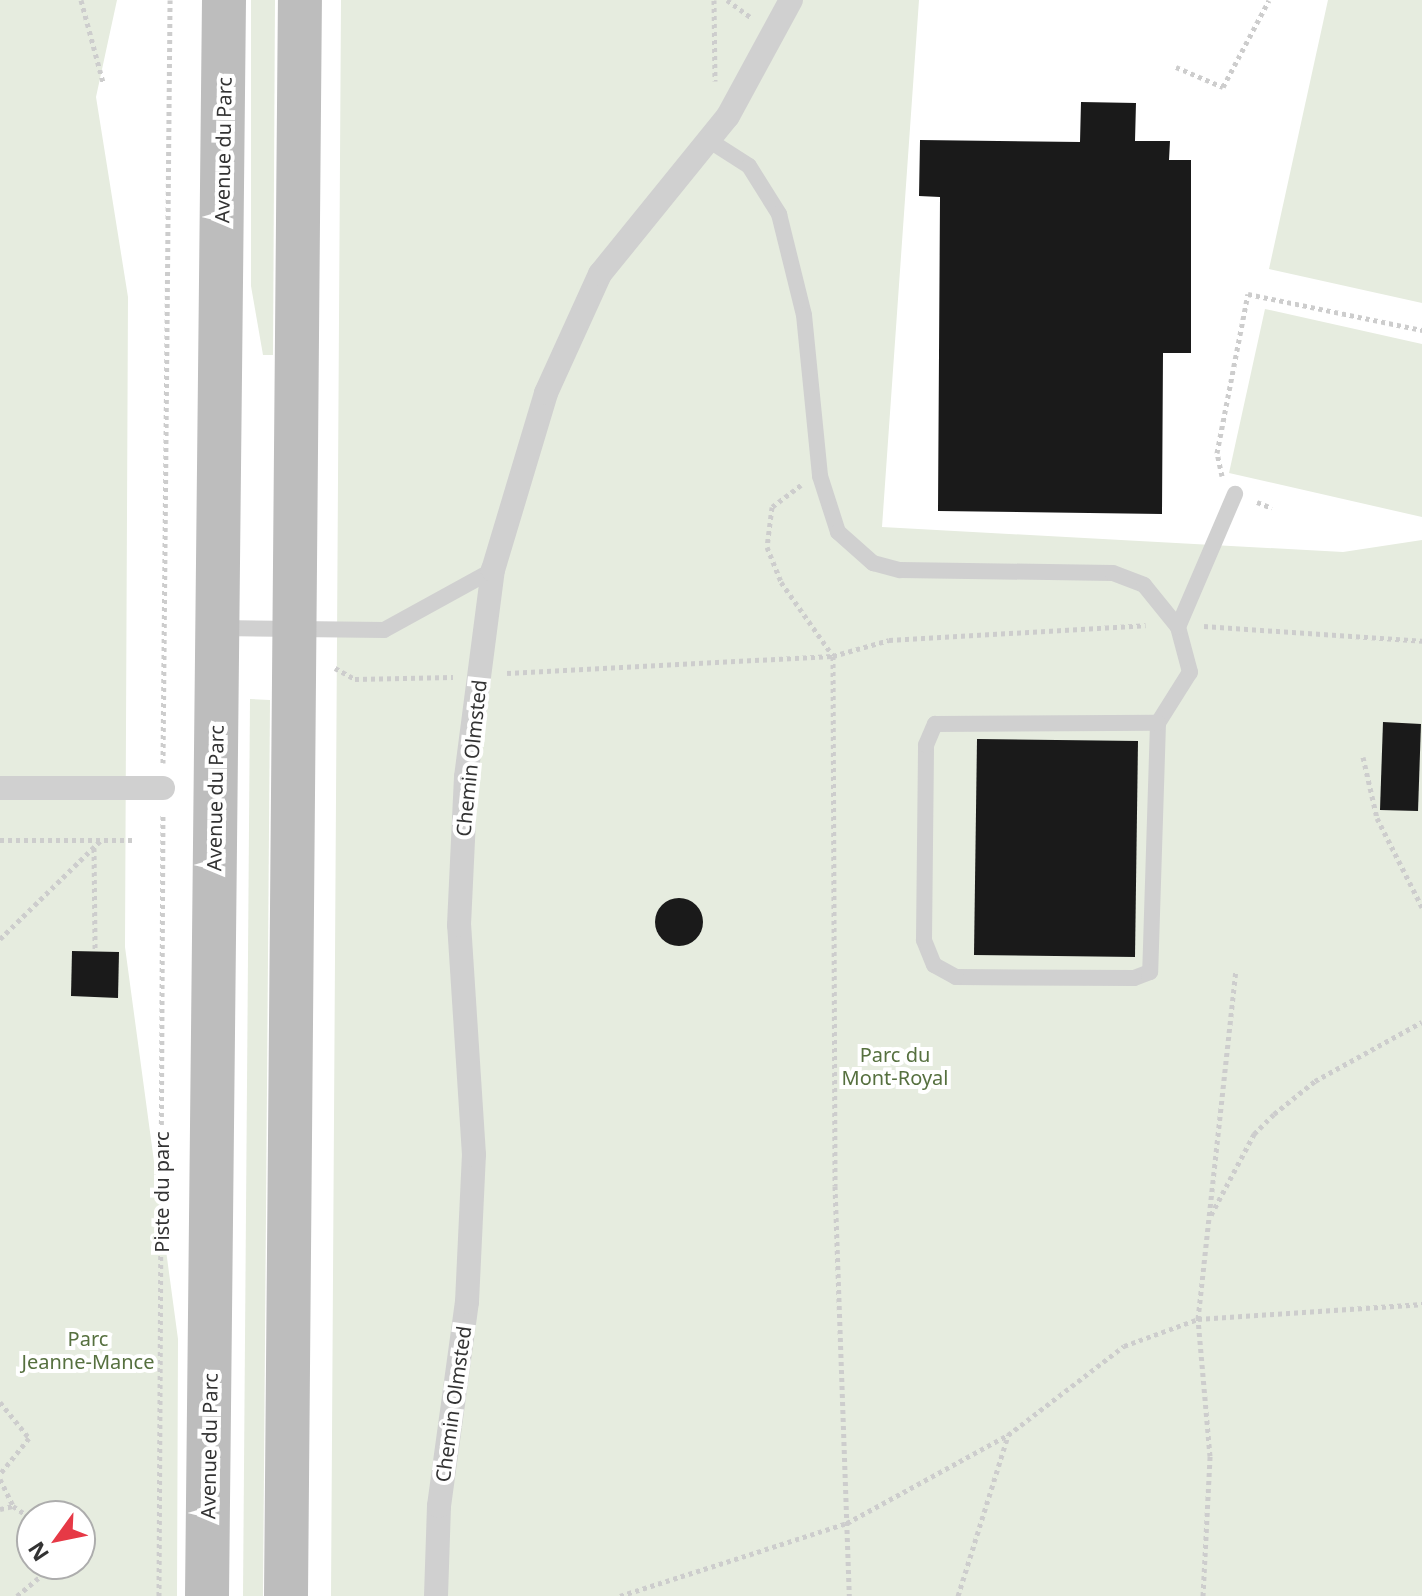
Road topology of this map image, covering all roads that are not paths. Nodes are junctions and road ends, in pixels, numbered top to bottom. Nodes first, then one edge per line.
1 (224, 0) edge
2 (300, 0) edge
3 (791, 0) edge
4 (710, 141) junction
5 (1235, 494) road end
6 (493, 570) junction
7 (1178, 627) junction
8 (218, 628) junction
9 (297, 632) junction
10 (1158, 723) junction
11 (0, 788) edge
12 (163, 788) road end
13 (207, 1596) edge
14 (286, 1596) edge
15 (436, 1596) edge

1 - 8 main road, Avenue du Parc
2 - 9 main road
3 - 4 street, Chemin Olmsted
4 - 6 street, Chemin Olmsted
4 - 7 lane
5 - 7 lane
6 - 9 lane
6 - 15 street, Chemin Olmsted
7 - 10 lane
8 - 9 lane
8 - 13 main road, Avenue du Parc
9 - 14 main road
10 - 10 lane
11 - 12 street

